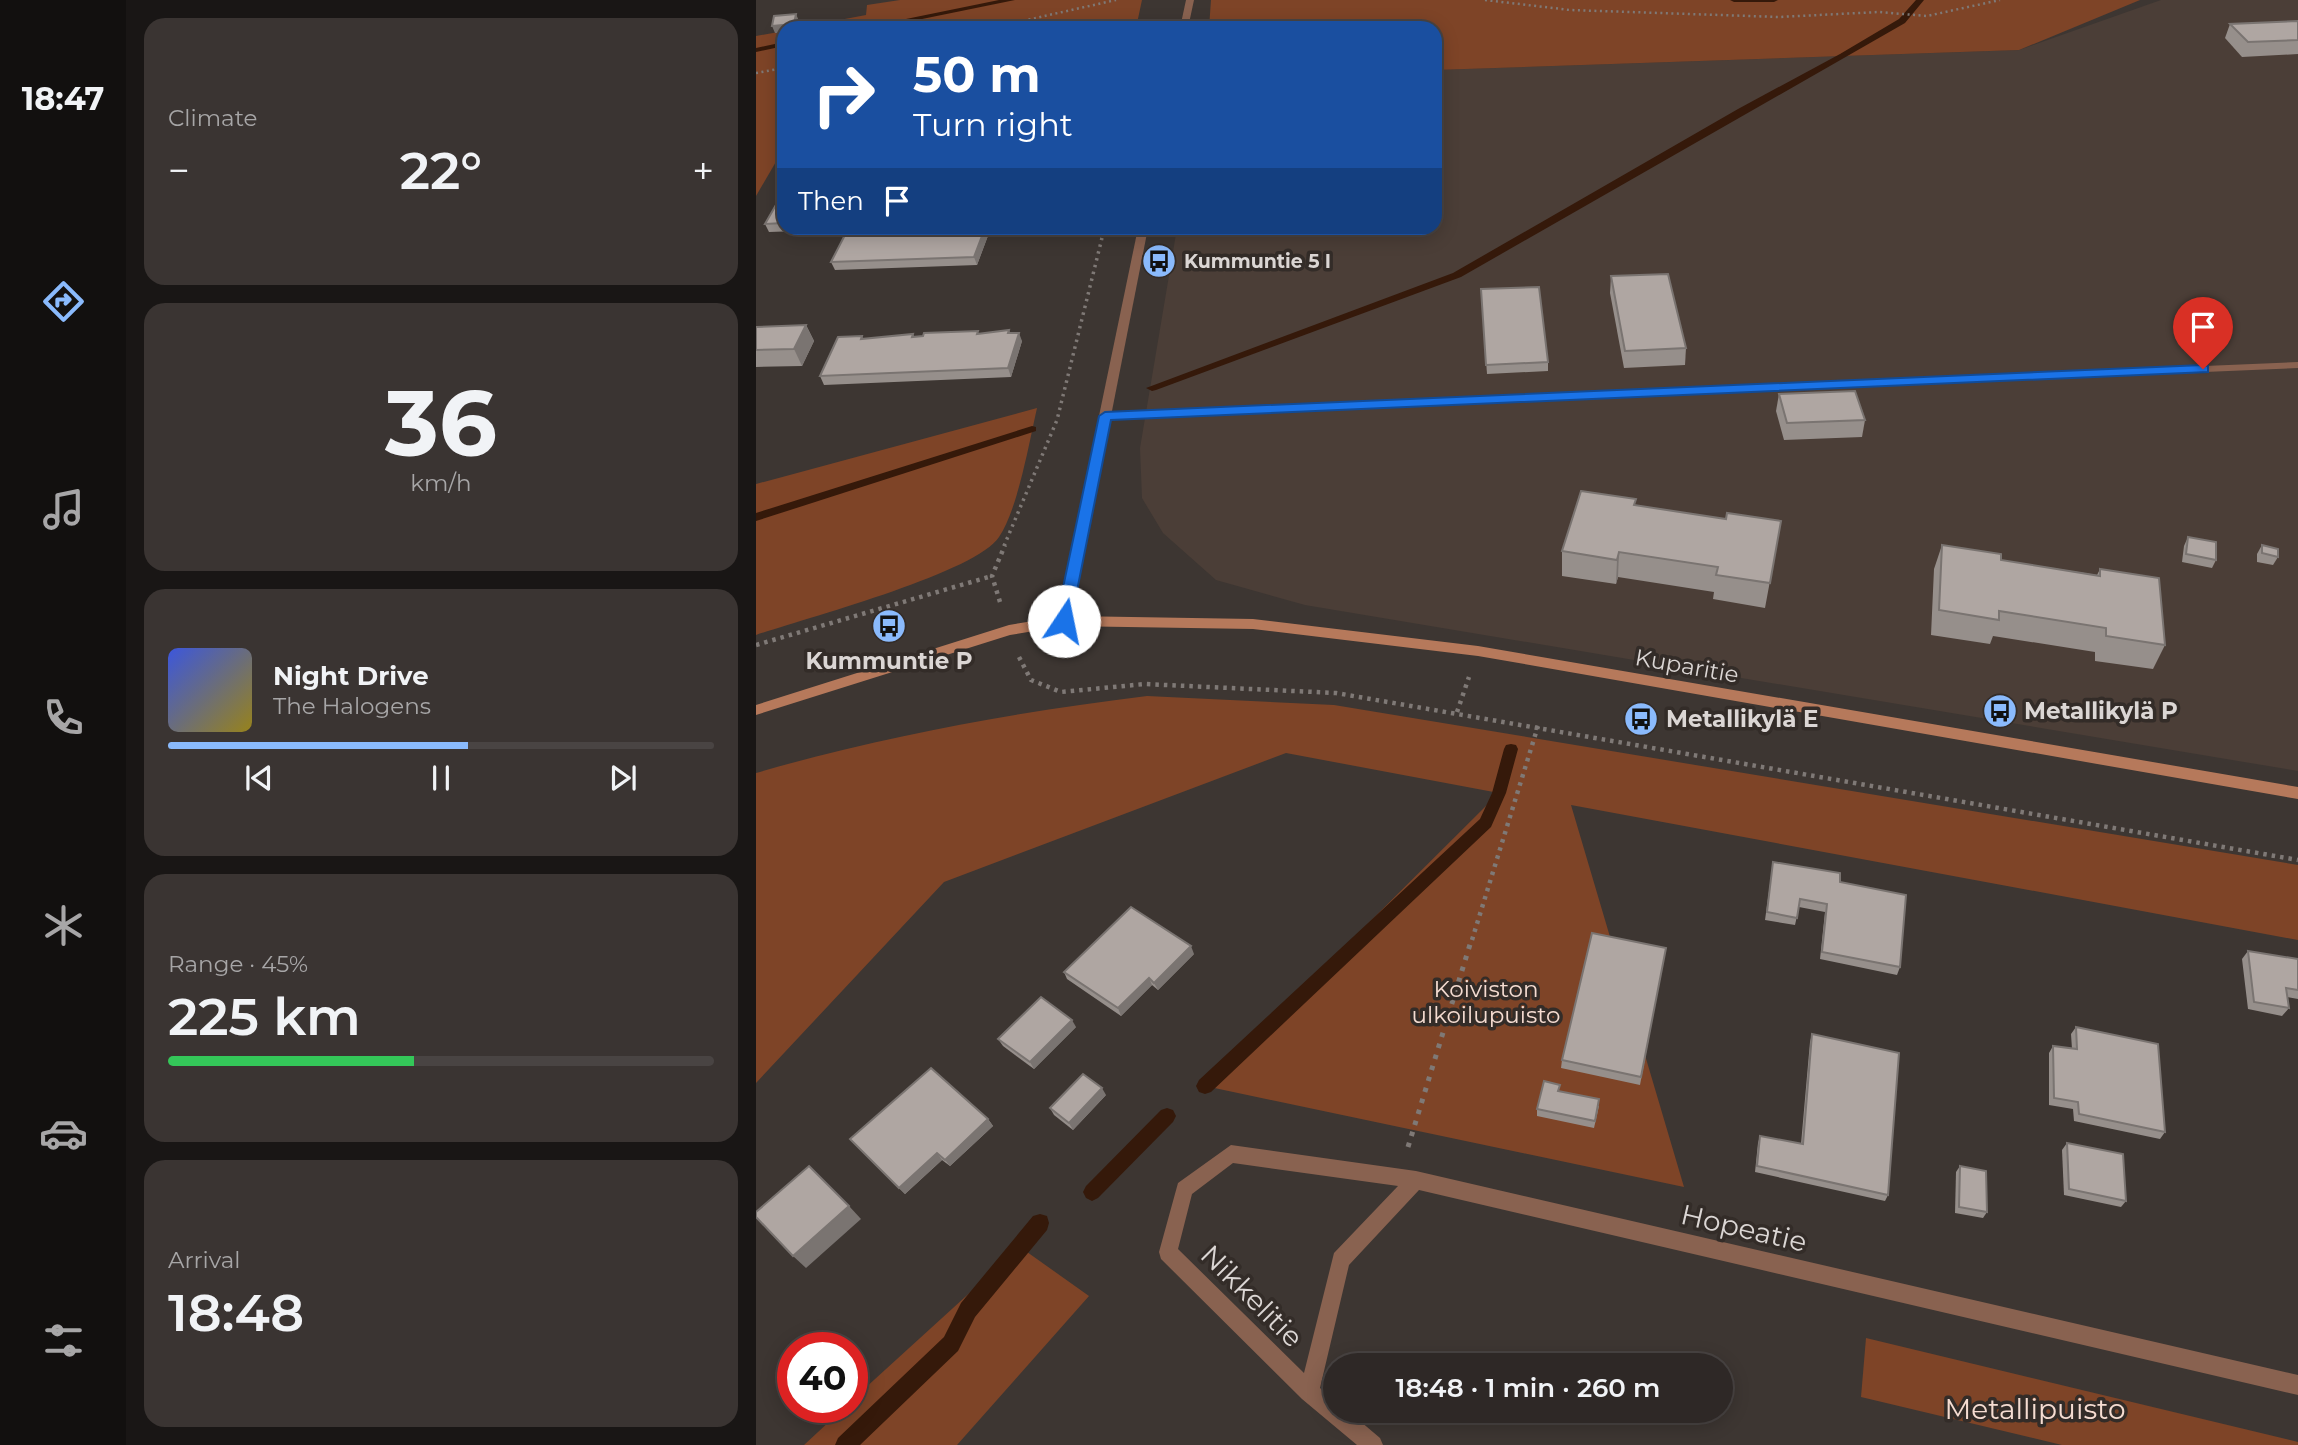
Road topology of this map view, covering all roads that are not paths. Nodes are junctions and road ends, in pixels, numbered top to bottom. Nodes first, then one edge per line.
1 (1190, 0) edge
2 (1186, 21) edge
3 (1142, 235) edge
4 (2298, 365) edge
5 (1105, 416) junction
6 (1064, 621) junction
7 (756, 710) edge
8 (2298, 793) edge
9 (1407, 1179) junction
10 (2298, 1385) edge
11 (1309, 1392) junction
12 (1373, 1445) edge

1 - 2 street
3 - 5 street
4 - 5 street
5 - 6 street
6 - 7 street, Kuparitie
6 - 8 street, Kuparitie
9 - 10 street, Hopeatie
9 - 11 street
9 - 11 street, Nikkelitie
11 - 12 street, Nikkelitie

